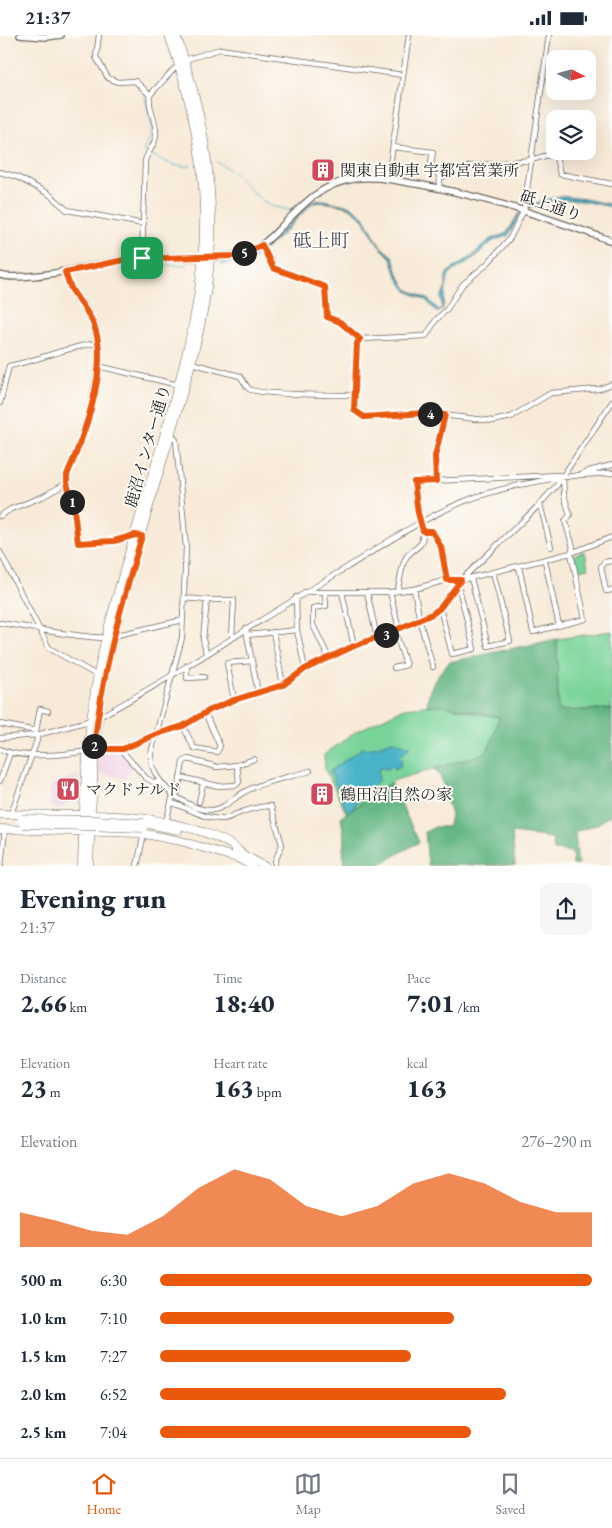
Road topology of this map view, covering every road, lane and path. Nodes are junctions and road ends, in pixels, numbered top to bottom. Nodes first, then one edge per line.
1 (20, 35) edge
2 (61, 35) edge
3 (99, 35) edge
4 (169, 35) edge
5 (176, 35) edge
6 (409, 35) edge
7 (549, 35) edge
8 (183, 63) junction
9 (403, 75) junction
10 (150, 95) junction
11 (393, 147) junction
12 (531, 160) junction
13 (0, 172) edge
14 (440, 177) junction
15 (388, 179) junction
16 (612, 184) edge
17 (439, 189) junction
18 (524, 210) junction
19 (144, 225) junction
20 (612, 241) edge
21 (262, 245) junction
22 (207, 257) junction
23 (142, 258) junction
24 (65, 272) junction
25 (0, 275) edge
26 (360, 339) junction
27 (97, 343) junction
28 (188, 362) junction
29 (98, 367) junction
30 (179, 385) junction
31 (612, 385) edge
32 (356, 395) junction
33 (612, 402) edge
34 (0, 403) edge
35 (445, 415) junction
36 (168, 432) junction
37 (612, 465) edge
38 (612, 473) edge
39 (580, 475) junction
40 (563, 477) junction
41 (436, 481) junction
42 (67, 483) junction
43 (540, 504) junction
44 (0, 516) edge
45 (421, 522) junction
46 (423, 531) junction
47 (138, 535) junction
48 (612, 537) edge
49 (551, 547) dead end
50 (0, 552) edge
51 (571, 553) junction
52 (545, 561) junction
53 (612, 561) edge
54 (518, 567) junction
55 (493, 572) junction
56 (471, 578) junction
57 (447, 580) junction
58 (459, 582) junction
59 (414, 589) junction
60 (397, 591) junction
61 (612, 591) edge
62 (304, 592) junction
63 (325, 592) junction
64 (342, 592) junction
65 (367, 592) junction
66 (390, 592) junction
67 (296, 597) junction
68 (184, 598) junction
69 (207, 600) junction
70 (440, 608) junction
71 (420, 619) junction
72 (183, 620) junction
73 (0, 623) edge
74 (559, 626) junction
75 (39, 628) junction
76 (246, 629) junction
77 (298, 630) junction
78 (397, 630) junction
79 (273, 632) junction
80 (247, 635) junction
81 (109, 637) junction
82 (232, 637) junction
83 (377, 638) junction
84 (354, 646) junction
85 (206, 653) junction
86 (329, 658) junction
87 (252, 661) junction
88 (187, 665) junction
89 (433, 667) dead end
90 (305, 669) junction
91 (394, 669) dead end
92 (174, 673) junction
93 (98, 676) junction
94 (204, 677) dead end
95 (283, 685) junction
96 (258, 693) junction
97 (234, 700) junction
98 (48, 711) dead end
99 (205, 713) junction
100 (94, 719) junction
101 (0, 724) edge
102 (183, 726) junction
103 (37, 733) junction
104 (156, 735) junction
105 (0, 738) edge
106 (0, 749) edge
107 (120, 749) junction
108 (91, 750) junction
109 (10, 753) junction
110 (32, 754) junction
111 (254, 759) dead end
112 (237, 765) junction
113 (310, 771) dead end
114 (180, 777) junction
115 (0, 781) edge
116 (161, 783) junction
117 (203, 784) junction
118 (173, 795) junction
119 (199, 802) dead end
120 (171, 803) junction
121 (0, 814) edge
122 (87, 814) junction
123 (11, 815) junction
124 (0, 818) edge
125 (23, 822) junction
126 (166, 822) junction
127 (2, 827) edge
128 (143, 828) junction
129 (87, 830) junction
130 (240, 855) junction
131 (1, 865) edge
132 (82, 865) edge
133 (89, 865) edge
134 (137, 865) edge
135 (252, 865) edge
136 (264, 865) edge
137 (275, 865) edge

1 - 2 street
3 - 10 street
4 - 8 main road, 鹿沼インター通り
5 - 8 main road, 鹿沼インター通り
6 - 9 street
7 - 12 street
8 - 9 street
8 - 10 street
8 - 22 main road, 鹿沼インター通り
9 - 11 street
10 - 19 street
11 - 14 street
11 - 15 street
12 - 14 street
12 - 16 street
12 - 18 street
13 - 19 street
14 - 17 street
15 - 17 street, 砥上通り
15 - 21 street, 砥上通り
17 - 18 street, 砥上通り
18 - 20 street, 砥上通り
18 - 26 street
19 - 23 street
21 - 22 street, 砥上通り
21 - 26 street
22 - 23 street, 砥上通り
22 - 28 main road, 鹿沼インター通り
23 - 24 street, 砥上通り
24 - 25 street, 砥上通り
24 - 27 street
26 - 32 street
27 - 29 street
27 - 34 street
28 - 30 main road, 鹿沼インター通り
28 - 32 street
28 - 36 main road, 鹿沼インター通り
29 - 30 street
29 - 42 street
30 - 36 main road, 鹿沼インター通り
31 - 35 street
32 - 35 street
33 - 40 street
35 - 41 street
36 - 47 main road, 鹿沼インター通り
36 - 68 street
37 - 39 street
38 - 39 street
39 - 40 street
40 - 41 street
40 - 43 street
40 - 45 street
40 - 51 street
41 - 45 street
42 - 44 street
42 - 47 street
43 - 49 street
43 - 58 street
45 - 46 street
45 - 62 street
46 - 57 street
46 - 60 street
47 - 81 main road, 鹿沼インター通り
48 - 51 street
50 - 75 street
51 - 52 street
51 - 74 street
52 - 54 street
52 - 74 street
53 - 61 street
54 - 55 street
54 - 74 street
55 - 56 street
55 - 56 street
56 - 58 street
57 - 58 street
57 - 59 street
58 - 70 street
58 - 70 street
59 - 60 street
59 - 71 street
60 - 66 street
62 - 63 street
62 - 67 street
63 - 64 street
63 - 86 street
64 - 65 street
64 - 84 street
65 - 66 street
65 - 83 street
66 - 78 street
67 - 76 street
67 - 77 street
68 - 69 street
68 - 72 street
69 - 82 street
69 - 85 street
70 - 71 street
71 - 78 street
71 - 89 street
72 - 81 street
72 - 92 street
73 - 75 street
75 - 81 street
75 - 93 street
76 - 80 street
76 - 82 street
77 - 79 street
77 - 90 street
78 - 83 street
78 - 91 street
79 - 80 street
79 - 95 street
80 - 87 street
81 - 93 main road, 鹿沼インター通り
81 - 100 main road, 鹿沼インター通り
82 - 85 street
83 - 84 street
84 - 86 street
85 - 88 street
86 - 90 street
87 - 96 street
87 - 97 street
88 - 92 street
88 - 94 street
90 - 95 street
92 - 100 street
92 - 104 street
93 - 100 main road, 鹿沼インター通り
95 - 96 street
96 - 97 street
97 - 99 street
98 - 103 street
99 - 102 street
99 - 102 street
100 - 103 street
100 - 108 main road, 鹿沼インター通り
101 - 103 street
102 - 104 street
103 - 105 street
103 - 110 street
104 - 107 street
104 - 116 street
106 - 109 street
107 - 108 street
107 - 116 street
108 - 110 street
108 - 122 main road, 鹿沼インター通り
109 - 110 street
109 - 115 street
110 - 123 street
111 - 112 street
112 - 114 street
112 - 117 street
113 - 118 street
114 - 117 street
114 - 118 street
116 - 118 street
117 - 119 street
118 - 120 street
120 - 126 street
120 - 137 street
121 - 123 main road
122 - 123 main road
122 - 126 main road
122 - 129 main road, 鹿沼インター通り
124 - 125 main road
125 - 127 main road
125 - 128 main road, bridge
126 - 130 main road
127 - 129 main road
127 - 131 street
128 - 129 main road
128 - 130 main road
128 - 134 street
129 - 132 main road, 鹿沼インター通り
129 - 133 main road, 鹿沼インター通り
130 - 135 main road
130 - 136 main road

